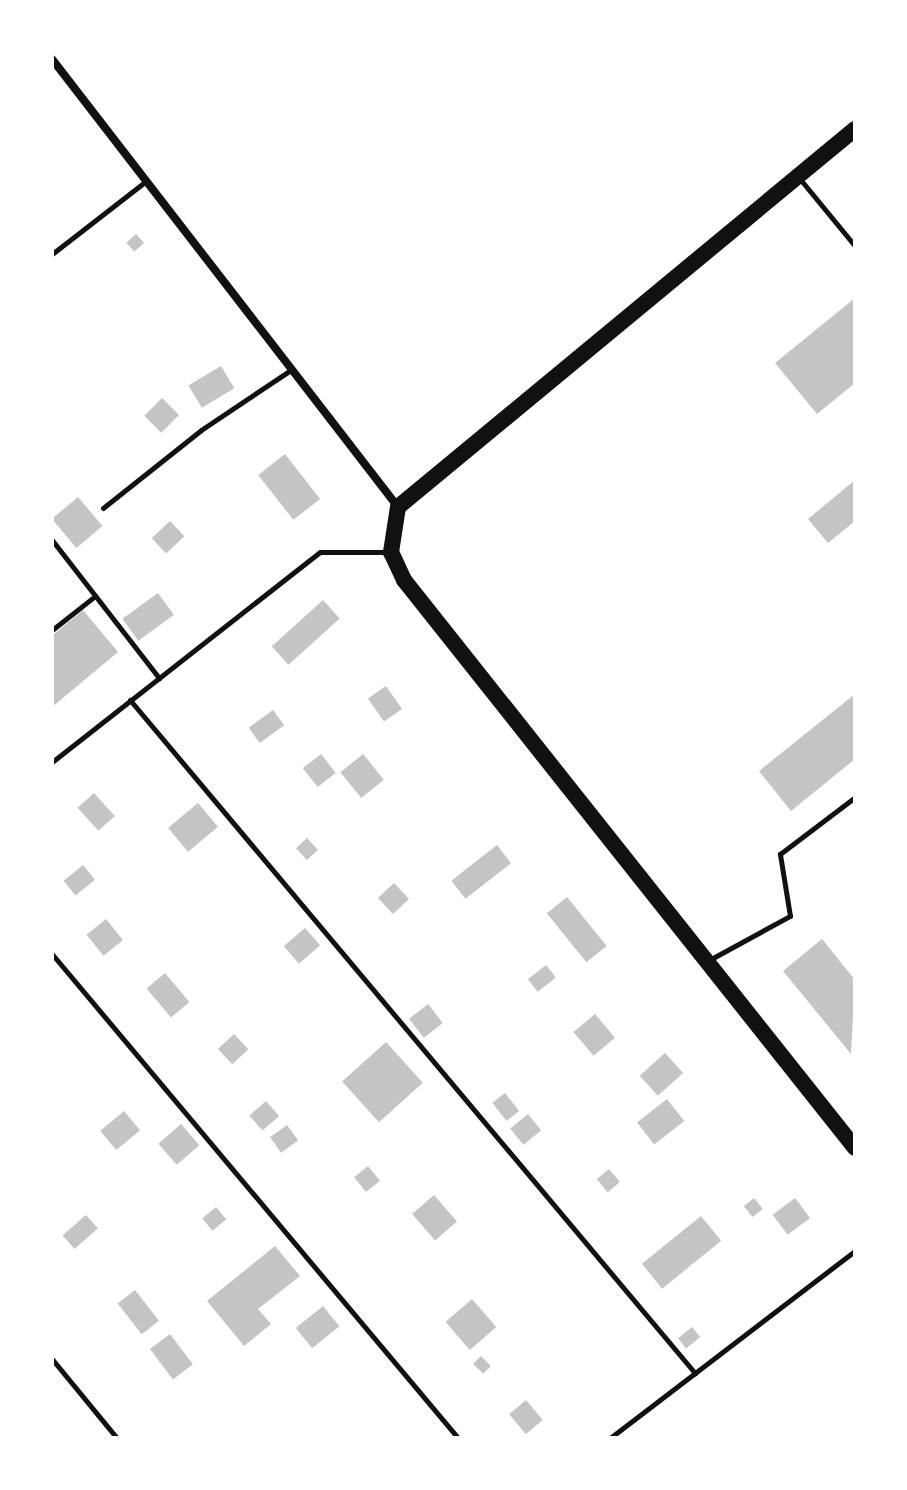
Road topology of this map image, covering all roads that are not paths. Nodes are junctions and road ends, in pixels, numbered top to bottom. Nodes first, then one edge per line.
1 (52, 59) edge
2 (855, 129) edge
3 (797, 176) junction
4 (147, 181) junction
5 (855, 246) edge
6 (52, 254) edge
7 (293, 369) junction
8 (398, 507) junction
9 (103, 508) dead end
10 (52, 540) edge
11 (391, 552) junction
12 (95, 596) junction
13 (52, 630) edge
14 (159, 678) junction
15 (130, 700) junction
16 (52, 762) edge
17 (855, 797) edge
18 (52, 954) edge
19 (707, 961) junction
20 (855, 1148) edge
21 (855, 1251) edge
22 (52, 1359) edge
23 (695, 1373) junction
24 (117, 1438) edge
25 (458, 1438) edge
26 (610, 1438) edge

1 - 4 street
2 - 3 main road
3 - 5 lane
3 - 8 main road
4 - 6 lane
4 - 7 street
7 - 8 street
7 - 9 lane
8 - 11 main road
10 - 12 lane
11 - 14 lane
11 - 19 main road
12 - 13 lane
12 - 14 lane
14 - 15 lane
15 - 16 lane
15 - 23 lane
17 - 19 lane
18 - 25 lane
19 - 20 main road
21 - 23 lane
22 - 24 lane
23 - 26 lane

